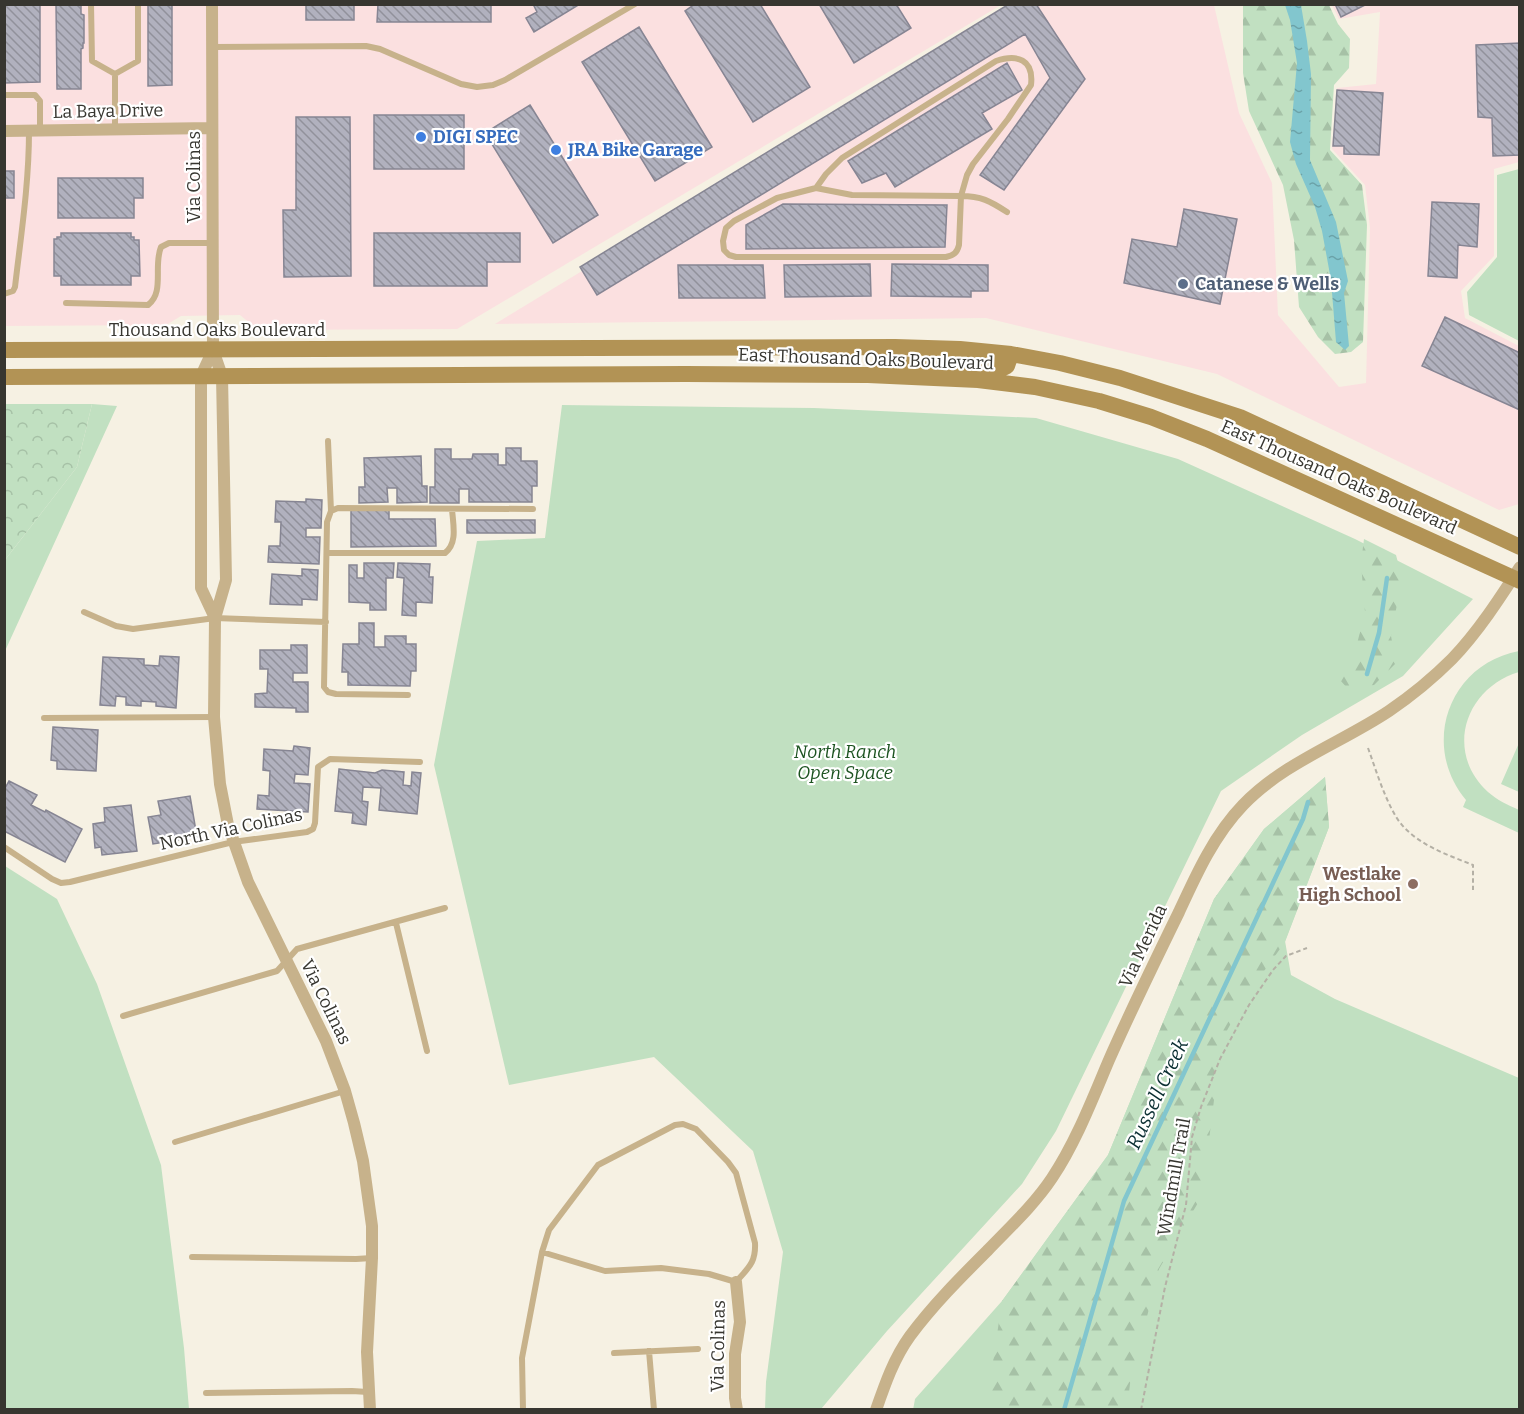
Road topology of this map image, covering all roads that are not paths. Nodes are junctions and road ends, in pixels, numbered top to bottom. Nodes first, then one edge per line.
1 (91, 4) edge
2 (138, 4) edge
3 (212, 4) edge
4 (635, 4) edge
5 (213, 47) junction
6 (115, 74) junction
7 (4, 95) edge
8 (212, 128) junction
9 (115, 129) junction
10 (4, 130) edge
11 (34, 130) junction
12 (816, 188) junction
13 (961, 196) junction
14 (1007, 212) dead end
15 (212, 243) junction
16 (4, 294) edge
17 (66, 303) dead end
18 (430, 349) joint
19 (4, 350) edge
20 (213, 350) junction
21 (1011, 354) junction
22 (222, 375) junction
23 (868, 375) junction
24 (201, 376) junction
25 (4, 377) edge
26 (328, 441) dead end
27 (533, 508) dead end
28 (452, 509) junction
29 (331, 511) junction
30 (1520, 547) edge
31 (327, 553) junction
32 (1517, 575) edge
33 (84, 612) dead end
34 (215, 618) junction
35 (326, 622) junction
36 (408, 695) dead end
37 (214, 717) junction
38 (44, 718) dead end
39 (420, 762) dead end
40 (233, 842) junction
41 (4, 847) edge
42 (445, 908) dead end
43 (396, 922) junction
44 (286, 960) junction
45 (123, 1016) dead end
46 (427, 1051) dead end
47 (345, 1091) junction
48 (175, 1142) dead end
49 (542, 1252) junction
50 (192, 1257) dead end
51 (372, 1258) junction
52 (736, 1282) junction
53 (698, 1349) dead end
54 (649, 1351) junction
55 (614, 1353) dead end
56 (368, 1392) junction
57 (206, 1393) dead end
58 (370, 1410) edge
59 (523, 1410) edge
60 (654, 1410) edge
61 (737, 1410) edge
62 (876, 1410) edge

1 - 6 lane
2 - 6 lane
3 - 5 street, Via Colinas
4 - 5 lane
5 - 8 street, Via Colinas
6 - 9 lane
7 - 11 lane
8 - 9 street, La Baya Drive
8 - 15 street, Via Colinas
9 - 11 street, La Baya Drive
10 - 11 street, La Baya Drive
11 - 16 lane
12 - 13 lane
12 - 13 lane
12 - 13 lane
13 - 14 lane
15 - 17 lane
15 - 20 street, Via Colinas
18 - 20 main road, Thousand Oaks Boulevard
18 - 21 main road, East Thousand Oaks Boulevard
19 - 20 main road, Thousand Oaks Boulevard
20 - 22 street, Via Colinas
20 - 24 street, Via Colinas
21 - 23 main road
21 - 30 main road, East Thousand Oaks Boulevard
22 - 23 main road, East Thousand Oaks Boulevard
22 - 24 main road
22 - 34 street, Via Colinas
23 - 32 main road, East Thousand Oaks Boulevard
24 - 25 main road
24 - 34 street, Via Colinas
26 - 29 lane
27 - 28 lane
28 - 29 lane
28 - 31 lane
29 - 31 lane
31 - 35 lane
32 - 62 street, Via Merida
33 - 34 lane
34 - 35 lane
34 - 37 street, Via Colinas
35 - 36 lane
37 - 38 lane
37 - 40 street, Via Colinas
39 - 40 lane, North Via Colinas
40 - 41 lane, North Via Colinas
40 - 44 street, Via Colinas
42 - 43 lane
43 - 44 lane
43 - 46 lane
44 - 45 lane
44 - 47 street, Via Colinas
47 - 48 lane
47 - 51 street, Via Colinas
49 - 52 lane
49 - 52 lane
49 - 59 lane
50 - 51 lane
51 - 56 street, Via Colinas
52 - 61 street, Via Colinas
53 - 54 lane
54 - 55 lane
54 - 60 lane
56 - 57 lane
56 - 58 street, Via Colinas

